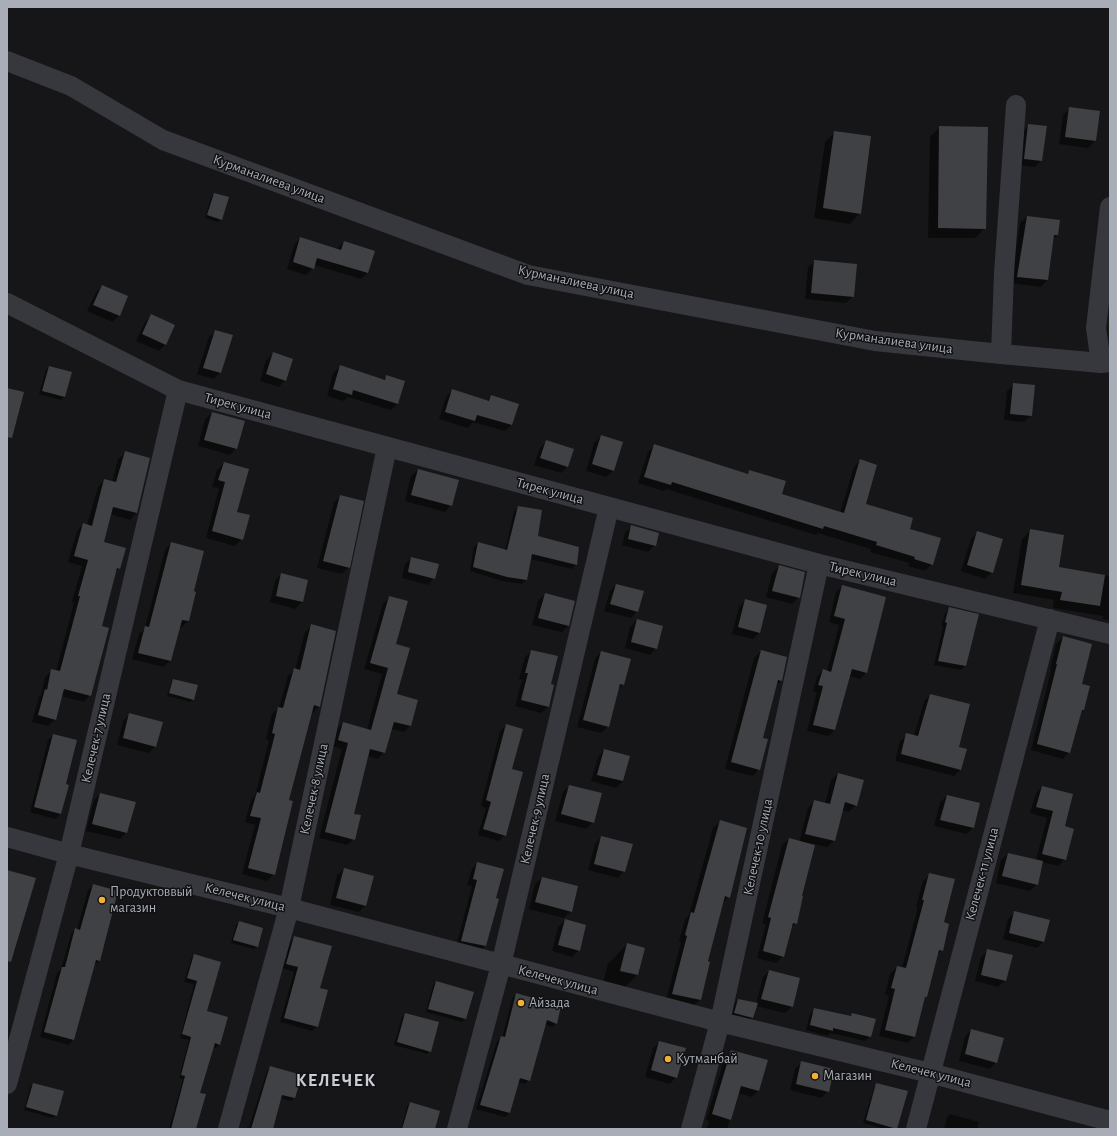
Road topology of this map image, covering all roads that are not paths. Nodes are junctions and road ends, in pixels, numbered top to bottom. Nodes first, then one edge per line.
1 (7, 61) edge
2 (1016, 105) dead end
3 (1110, 207) edge
4 (7, 303) edge
5 (1001, 354) junction
6 (1106, 362) edge
7 (178, 390) junction
8 (387, 447) junction
9 (609, 507) junction
10 (819, 564) junction
11 (1050, 618) junction
12 (1110, 634) edge
13 (7, 837) edge
14 (69, 854) junction
15 (289, 908) junction
16 (501, 965) junction
17 (720, 1022) junction
18 (930, 1073) junction
19 (7, 1084) edge
20 (1110, 1121) edge
21 (228, 1129) edge
22 (457, 1129) edge
23 (691, 1129) edge
24 (916, 1129) edge

1 - 5 street, Курманалиева улица
2 - 5 street
3 - 6 street
4 - 7 street, Тирек улица
5 - 6 street, Курманалиева улица
7 - 8 street, Тирек улица
7 - 14 street, Келечек-7 улица
8 - 9 street, Тирек улица
8 - 15 street, Келечек-8 улица
9 - 10 street, Тирек улица
9 - 16 street, Келечек-9 улица
10 - 11 street, Тирек улица
10 - 17 street, Келечек-10 улица
11 - 12 street, Тирек улица
11 - 18 street, Келечек-11 улица
13 - 14 street, Келечек улица
14 - 15 street, Келечек улица
14 - 19 street, Келечек-7 улица
15 - 16 street, Келечек улица
15 - 21 street, Келечек-8 улица
16 - 17 street, Келечек улица
16 - 22 street, Келечек-9 улица
17 - 18 street, Келечек улица
17 - 23 street, Келечек-10 улица
18 - 20 street, Келечек улица
18 - 24 street, Келечек-11 улица

